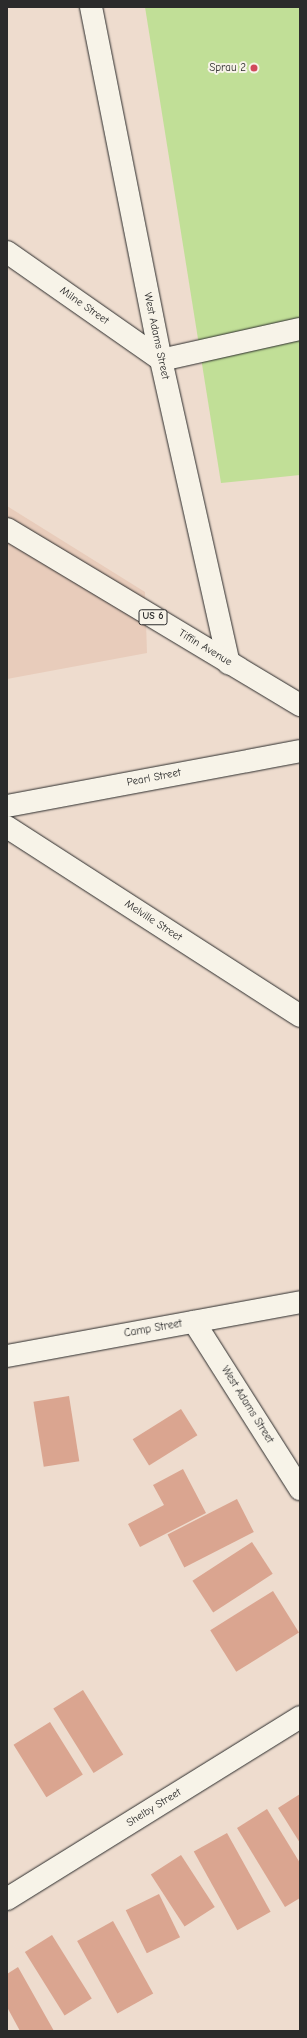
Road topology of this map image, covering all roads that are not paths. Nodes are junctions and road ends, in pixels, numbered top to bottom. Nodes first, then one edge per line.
1 (91, 7) edge
2 (7, 252) edge
3 (300, 328) edge
4 (161, 360) junction
5 (7, 529) edge
6 (229, 663) junction
7 (300, 705) edge
8 (300, 751) edge
9 (7, 806) edge
10 (7, 827) edge
11 (300, 1016) edge
12 (300, 1302) edge
13 (194, 1322) junction
14 (7, 1356) edge
15 (300, 1489) edge
16 (300, 1716) edge
17 (7, 1899) edge

1 - 4 street, West Adams Street
2 - 4 street, Milne Street
3 - 4 street
4 - 6 street, West Adams Street
5 - 6 street, Tiffin Avenue / US 6
6 - 7 street, Tiffin Avenue / US 6
8 - 9 street, Pearl Street
10 - 11 street, Melville Street
12 - 13 street, Camp Street
13 - 14 street, Camp Street
13 - 15 street, West Adams Street
16 - 17 street, Shelby Street

